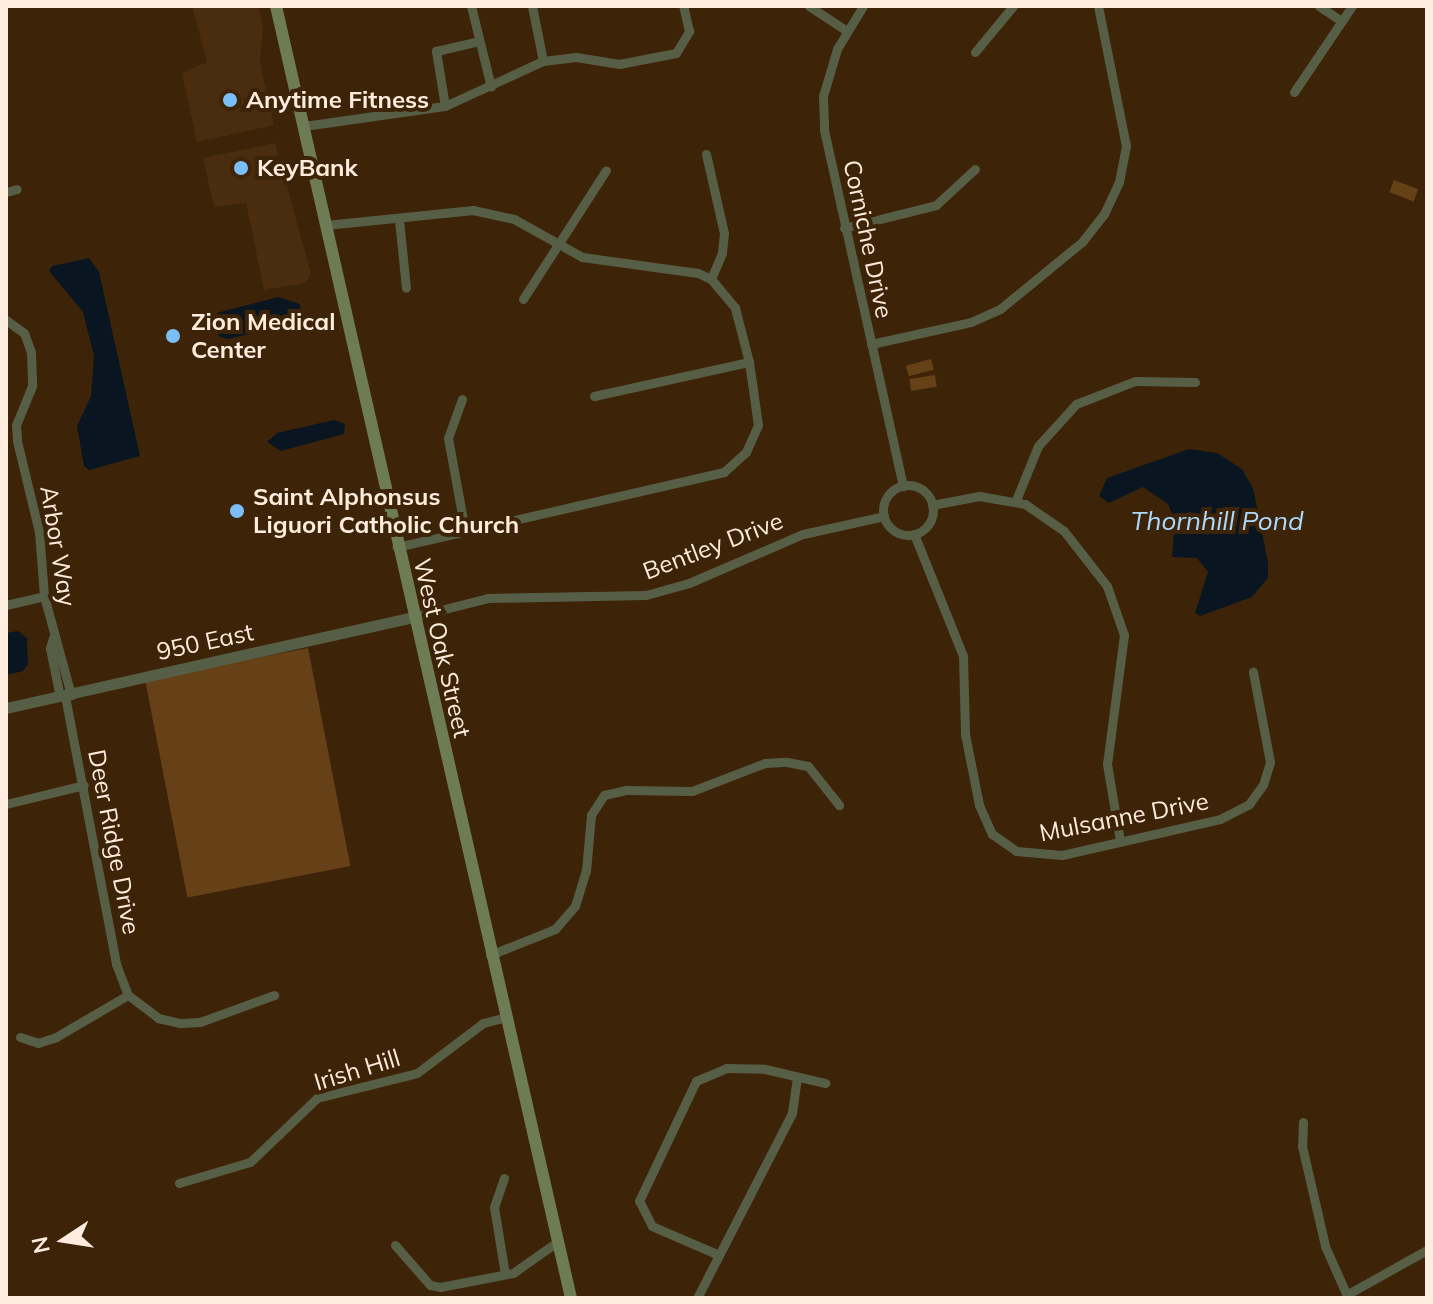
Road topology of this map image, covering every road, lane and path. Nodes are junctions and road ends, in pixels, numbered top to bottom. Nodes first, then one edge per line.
1 (276, 6) edge
2 (471, 6) edge
3 (532, 6) edge
4 (683, 6) edge
5 (809, 6) edge
6 (863, 6) edge
7 (1013, 6) edge
8 (1098, 6) edge
9 (1319, 6) edge
10 (1352, 6) edge
11 (1341, 21) junction
12 (847, 31) junction
13 (479, 41) junction
14 (975, 52) dead end
15 (543, 61) junction
16 (491, 87) junction
17 (1294, 92) dead end
18 (445, 106) junction
19 (304, 126) junction
20 (706, 154) dead end
21 (975, 169) dead end
22 (606, 170) dead end
23 (399, 220) junction
24 (326, 225) junction
25 (844, 228) junction
26 (558, 244) junction
27 (711, 279) junction
28 (406, 288) dead end
29 (523, 299) dead end
30 (6, 320) edge
31 (871, 344) junction
32 (749, 362) junction
33 (1195, 382) dead end
34 (594, 396) dead end
35 (462, 399) dead end
36 (903, 486) junction
37 (1016, 500) junction
38 (932, 505) junction
39 (884, 516) junction
40 (465, 531) junction
41 (914, 534) junction
42 (396, 547) junction
43 (44, 596) junction
44 (6, 605) edge
45 (413, 617) junction
46 (1253, 672) dead end
47 (65, 696) junction
48 (6, 708) edge
49 (84, 785) junction
50 (6, 804) edge
51 (839, 805) dead end
52 (1120, 841) junction
53 (490, 955) junction
54 (128, 995) junction
55 (274, 995) dead end
56 (507, 1017) junction
57 (20, 1037) dead end
58 (797, 1077) junction
59 (825, 1083) dead end
60 (1303, 1122) dead end
61 (504, 1178) dead end
62 (179, 1183) dead end
63 (557, 1242) junction
64 (395, 1245) dead end
65 (1427, 1250) edge
66 (719, 1255) junction
67 (505, 1274) junction
68 (1347, 1296) edge
69 (571, 1298) edge
70 (697, 1298) edge

1 - 19 main road, West Oak Street
2 - 13 street
3 - 15 street
4 - 15 street
5 - 12 street
6 - 12 street, Corniche Drive
7 - 14 street
8 - 31 street
9 - 11 street
10 - 11 street
11 - 17 street
12 - 25 street, Corniche Drive
13 - 16 street
13 - 18 street
15 - 16 street
16 - 18 street
18 - 19 street
19 - 24 main road, West Oak Street
20 - 27 street
21 - 25 street
22 - 26 street
23 - 24 street
23 - 26 street
23 - 28 street
24 - 42 main road, West Oak Street
25 - 31 street, Corniche Drive
26 - 27 street
26 - 29 street
27 - 32 street
30 - 43 street, Arbor Way
31 - 36 street, Corniche Drive
32 - 34 street
32 - 40 street
33 - 37 street
35 - 40 street
36 - 38 street
36 - 39 street
37 - 38 street
37 - 52 street
38 - 41 street
39 - 41 street
39 - 45 street, Bentley Drive
40 - 42 street
41 - 52 street, Mulsanne Drive
42 - 45 main road, West Oak Street
43 - 44 street
43 - 47 street, Arbor Way
45 - 47 street, 950 East
45 - 53 main road, West Oak Street
46 - 52 street, Mulsanne Drive
47 - 48 street, 950 East
47 - 49 street, Deer Ridge Drive
49 - 50 street
49 - 54 street, Deer Ridge Drive
51 - 53 street
53 - 56 main road, West Oak Street
54 - 55 street
54 - 57 street
56 - 62 street, Irish Hill
56 - 63 main road, West Oak Street
58 - 59 street
58 - 66 street
58 - 66 street
60 - 68 street
61 - 67 street
63 - 67 street
63 - 69 main road, West Oak Street
64 - 67 street
65 - 68 street
66 - 70 street

